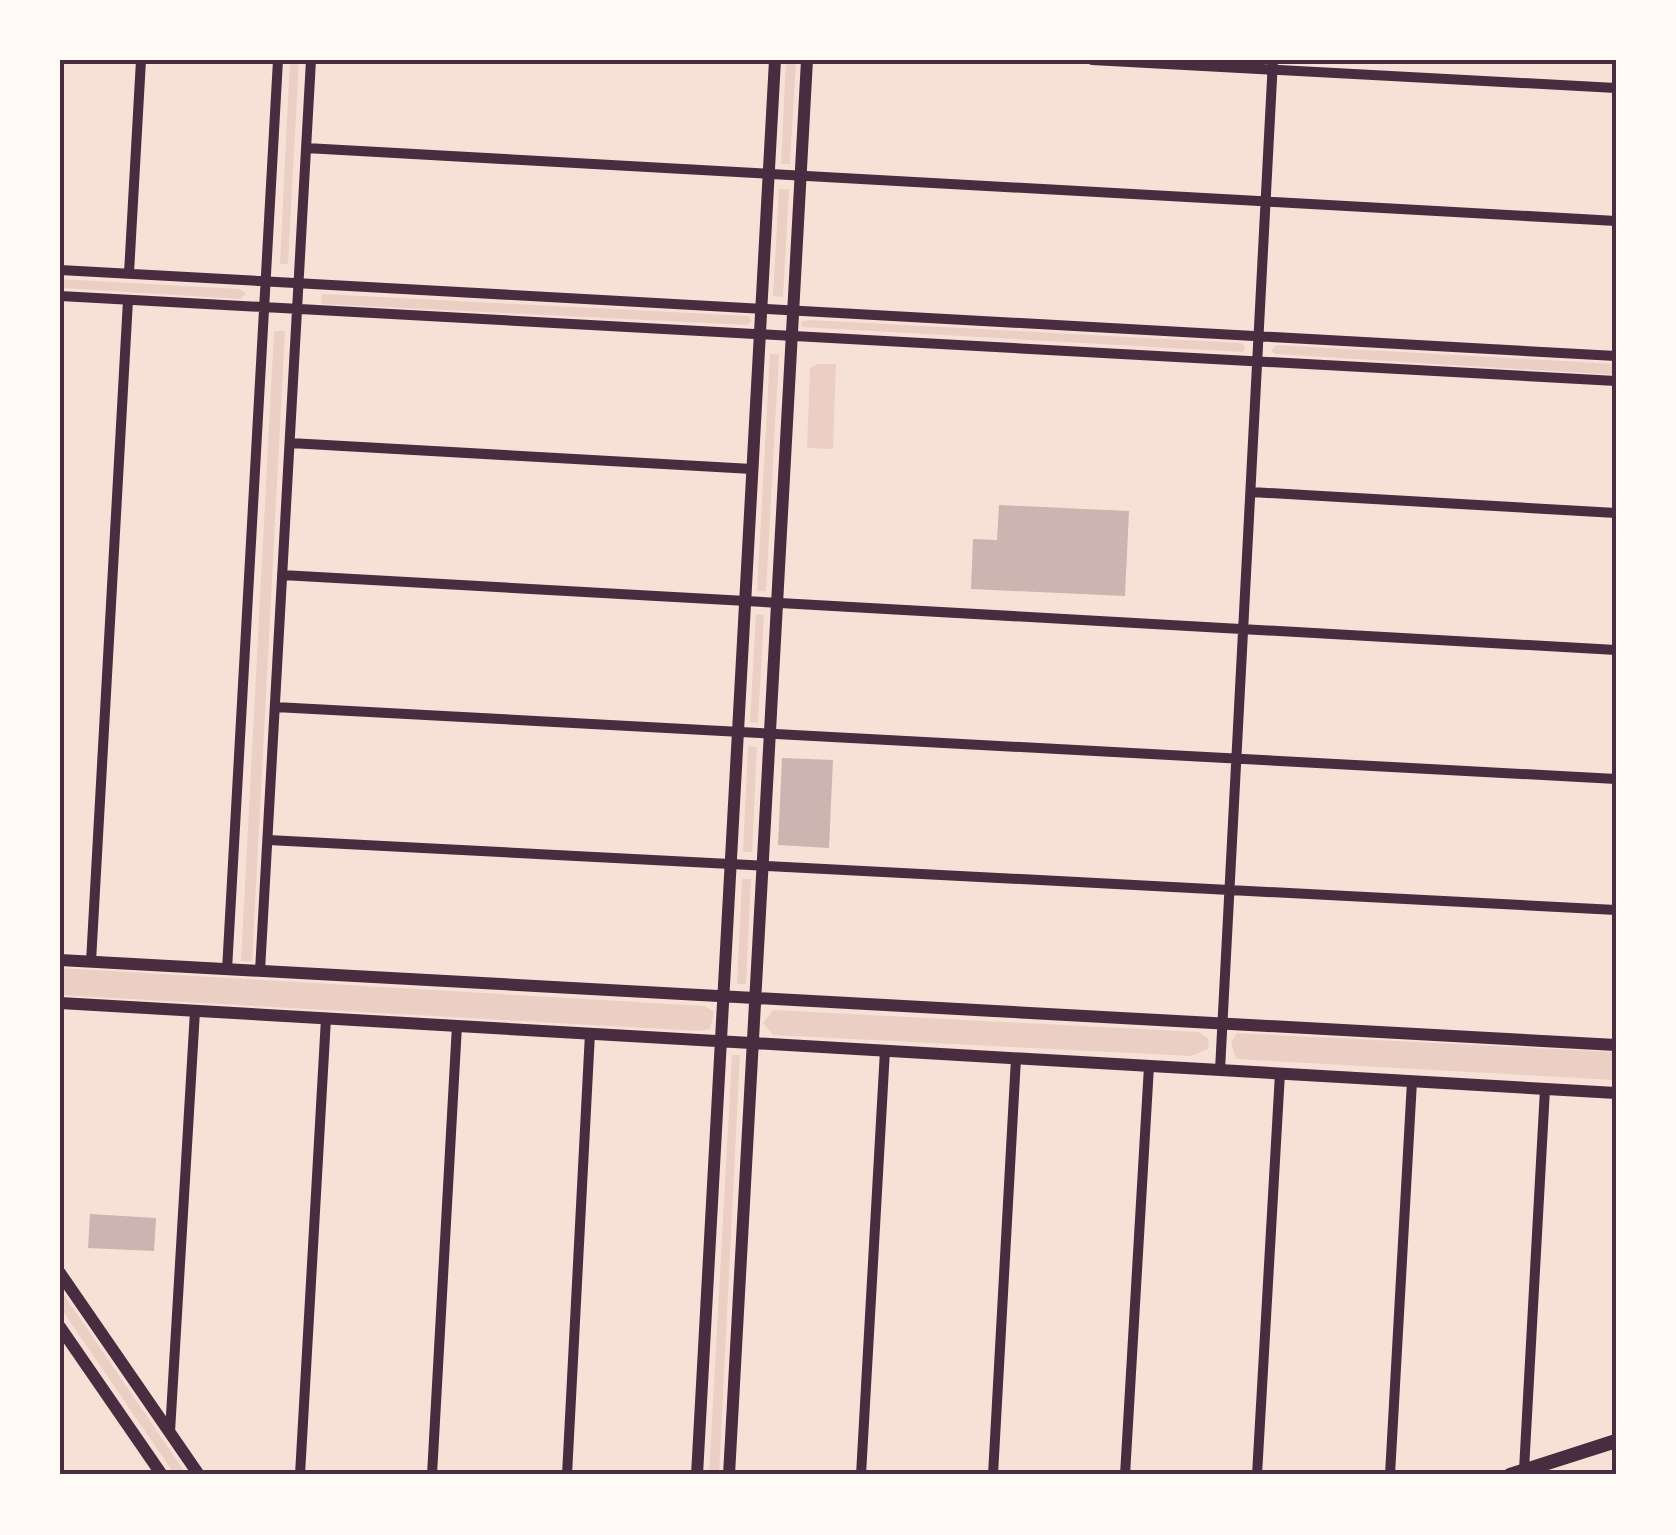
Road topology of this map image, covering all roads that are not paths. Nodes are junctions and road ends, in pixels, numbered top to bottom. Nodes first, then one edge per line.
1 (142, 60) edge
2 (278, 60) edge
3 (311, 60) edge
4 (774, 60) edge
5 (807, 60) edge
6 (1092, 60) edge
7 (1273, 65) edge
8 (1616, 88) edge
9 (306, 148) junction
10 (768, 174) junction
11 (801, 176) junction
12 (1266, 202) junction
13 (1616, 221) edge
14 (60, 270) edge
15 (130, 273) junction
16 (266, 281) junction
17 (298, 283) junction
18 (60, 296) edge
19 (128, 300) junction
20 (264, 307) junction
21 (761, 308) junction
22 (297, 309) junction
23 (793, 310) junction
24 (760, 334) junction
25 (792, 336) junction
26 (1259, 336) junction
27 (1616, 356) edge
28 (1258, 362) junction
29 (1616, 381) edge
30 (290, 443) junction
31 (752, 469) junction
32 (1250, 492) junction
33 (1616, 513) edge
34 (282, 576) junction
35 (745, 601) junction
36 (776, 603) junction
37 (1244, 629) junction
38 (1616, 650) edge
39 (275, 707) junction
40 (738, 732) junction
41 (769, 733) junction
42 (1237, 759) junction
43 (1616, 779) edge
44 (268, 840) junction
45 (730, 864) junction
46 (762, 865) junction
47 (1230, 890) junction
48 (1616, 910) edge
49 (60, 960) edge
50 (90, 962) junction
51 (227, 970) junction
52 (260, 971) junction
53 (724, 996) junction
54 (755, 998) junction
55 (60, 1003) edge
56 (195, 1011) junction
57 (326, 1018) junction
58 (1223, 1023) junction
59 (458, 1025) junction
60 (590, 1033) junction
61 (721, 1040) junction
62 (753, 1042) junction
63 (1616, 1045) edge
64 (885, 1050) junction
65 (1016, 1058) junction
66 (1149, 1066) junction
67 (1220, 1070) junction
68 (1280, 1073) junction
69 (1412, 1081) junction
70 (1545, 1089) junction
71 (1616, 1093) edge
72 (60, 1273) edge
73 (60, 1327) edge
74 (170, 1433) junction
75 (1616, 1441) edge
76 (1517, 1473) edge
77 (162, 1475) edge
78 (198, 1475) edge
79 (300, 1475) edge
80 (432, 1475) edge
81 (567, 1475) edge
82 (697, 1475) edge
83 (729, 1475) edge
84 (861, 1475) edge
85 (993, 1475) edge
86 (1125, 1475) edge
87 (1257, 1475) edge
88 (1390, 1475) edge

1 - 15 street
2 - 16 street
3 - 9 street
4 - 10 street
5 - 11 street
6 - 7 street
7 - 8 street
7 - 12 street
9 - 10 street
9 - 17 street
10 - 11 street
10 - 21 street
11 - 12 street
11 - 23 street
12 - 13 street
12 - 26 street
14 - 15 street
15 - 16 street
16 - 17 street
16 - 20 street
17 - 21 street
17 - 22 street
18 - 19 street
19 - 20 street
19 - 50 street
20 - 22 street
20 - 51 street
21 - 23 street
21 - 24 street
22 - 24 street
22 - 30 street
23 - 25 street
23 - 26 street
24 - 25 street
24 - 31 street
25 - 28 street
25 - 36 street
26 - 27 street
26 - 28 street
28 - 29 street
28 - 32 street
30 - 31 street
30 - 34 street
31 - 35 street
32 - 33 street
32 - 37 street
34 - 35 street
34 - 39 street
35 - 36 street
35 - 40 street
36 - 37 street
36 - 41 street
37 - 38 street
37 - 42 street
39 - 40 street
39 - 44 street
40 - 41 street
40 - 45 street
41 - 42 street
41 - 46 street
42 - 43 street
42 - 47 street
44 - 45 street
44 - 52 street
45 - 46 street
45 - 53 street
46 - 47 street
46 - 54 street
47 - 48 street
47 - 58 street
49 - 50 street
50 - 51 street
51 - 52 street
52 - 53 street
53 - 54 street
53 - 61 street
54 - 58 street
54 - 62 street
55 - 56 street
56 - 57 street
56 - 74 street
57 - 59 street
57 - 79 street
58 - 63 street
58 - 67 street
59 - 60 street
59 - 80 street
60 - 61 street
60 - 81 street
61 - 62 street
61 - 82 street
62 - 64 street
62 - 83 street
64 - 65 street
64 - 84 street
65 - 66 street
65 - 85 street
66 - 67 street
66 - 86 street
67 - 68 street
68 - 69 street
68 - 87 street
69 - 70 street
69 - 88 street
70 - 71 street
70 - 76 street
72 - 74 street
73 - 77 street
74 - 78 street
75 - 76 main road

